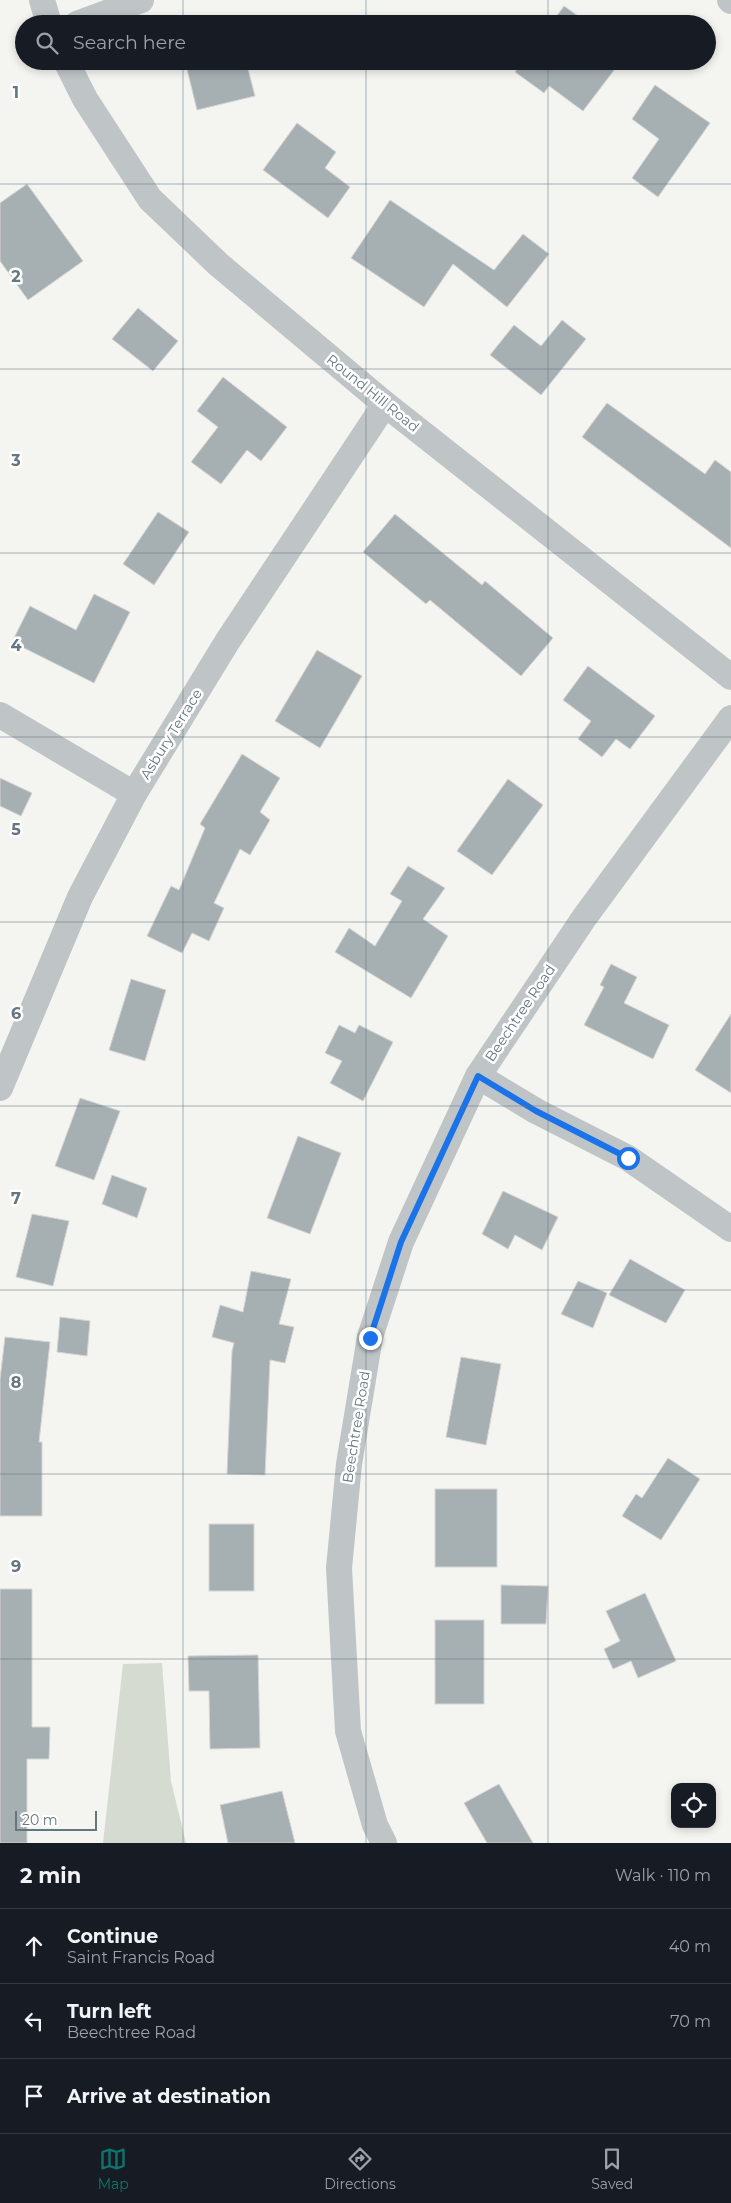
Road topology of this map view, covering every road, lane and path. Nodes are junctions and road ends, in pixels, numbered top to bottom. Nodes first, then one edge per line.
1 (42, 0) edge
2 (142, 0) edge
3 (46, 15) edge
4 (101, 15) edge
5 (70, 70) edge
6 (385, 404) junction
7 (731, 677) edge
8 (0, 715) edge
9 (731, 718) edge
10 (134, 794) junction
11 (478, 1076) junction
12 (0, 1088) edge
13 (731, 1228) edge
14 (384, 1843) edge

1 - 3 street
2 - 4 street
5 - 6 street, Round Hill Road
6 - 7 street, Round Hill Road
6 - 10 street, Asbury Terrace
8 - 10 street
9 - 11 street, Beechtree Road
10 - 12 street, Asbury Terrace
11 - 13 street
11 - 14 street, Beechtree Road

